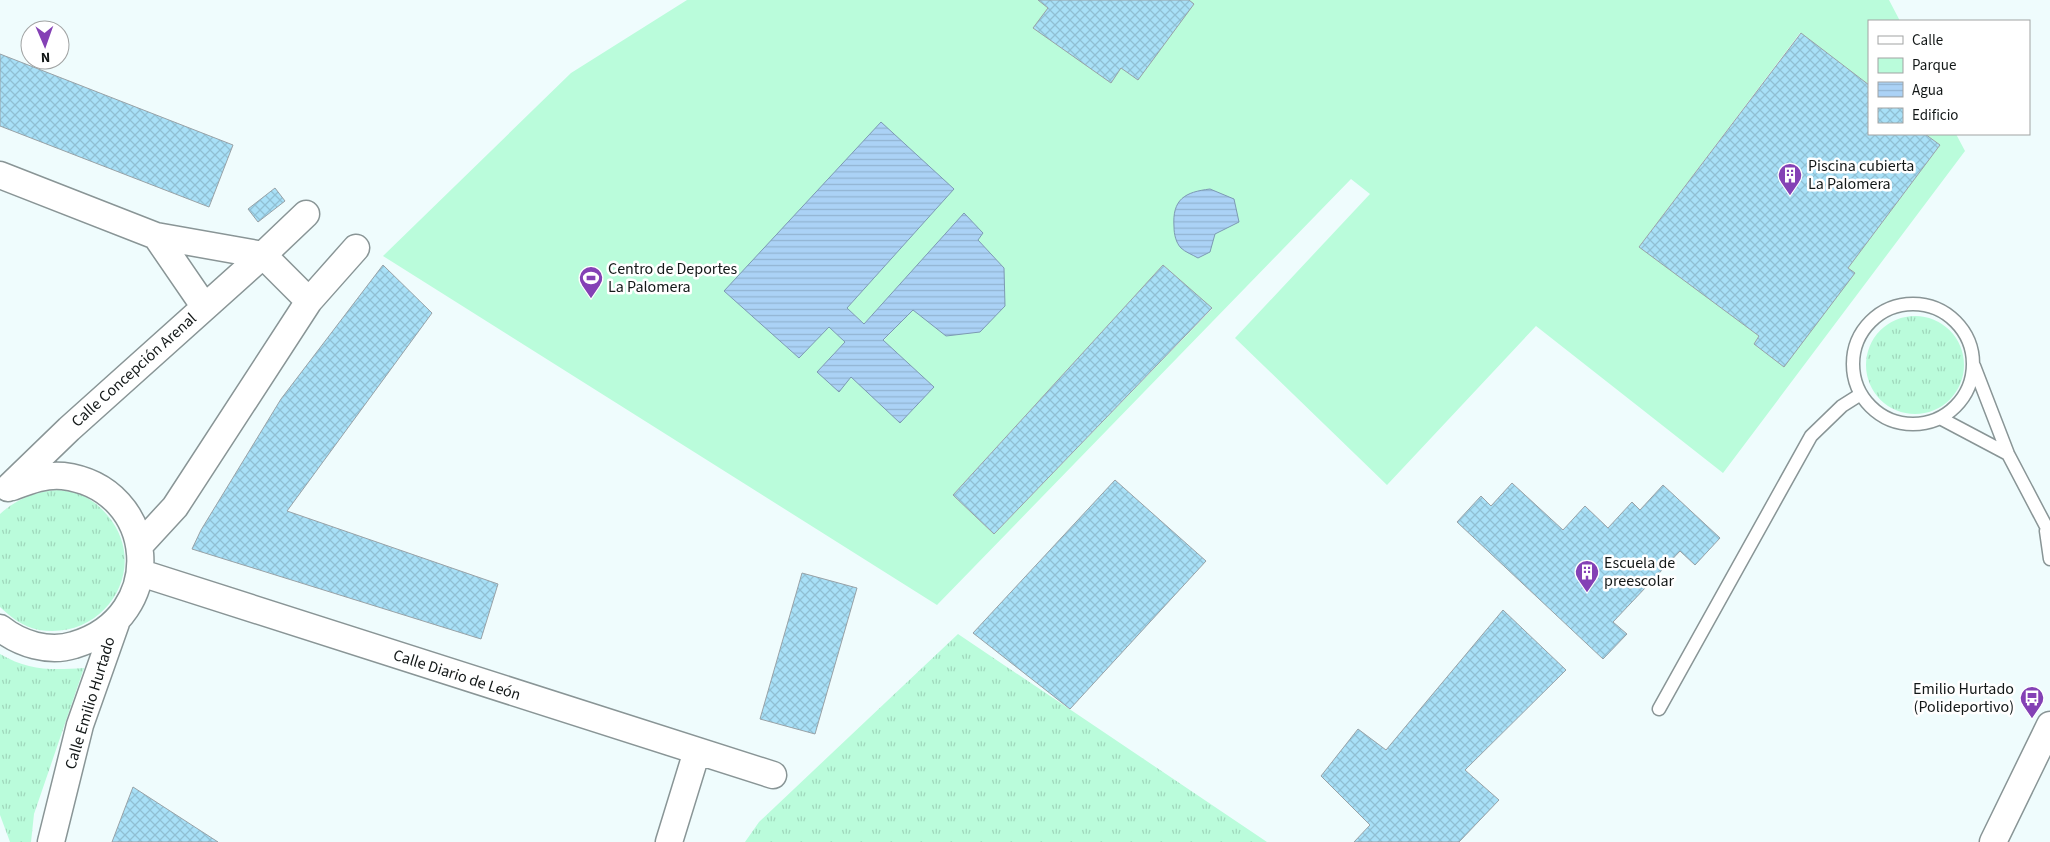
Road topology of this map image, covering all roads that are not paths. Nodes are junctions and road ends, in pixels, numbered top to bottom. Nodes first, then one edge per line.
1 (0, 175) edge
2 (306, 214) dead end
3 (156, 236) junction
4 (356, 248) dead end
5 (263, 254) junction
6 (309, 301) junction
7 (204, 306) junction
8 (1973, 364) junction
9 (1861, 394) junction
10 (1940, 418) junction
11 (2008, 454) junction
12 (4, 491) edge
13 (2048, 533) edge
14 (140, 545) junction
15 (2050, 559) edge
16 (140, 573) junction
17 (116, 623) junction
18 (0, 628) edge
19 (1659, 709) dead end
20 (2050, 725) edge
21 (697, 751) junction
22 (773, 775) dead end
23 (51, 842) edge
24 (669, 842) edge
25 (1993, 842) edge

1 - 3 street
2 - 5 street, Calle Concepción Arenal
3 - 5 street
3 - 7 street
4 - 6 street
5 - 6 street
5 - 7 street, Calle Concepción Arenal
6 - 14 street
7 - 12 street, Calle Concepción Arenal
8 - 9 lane
8 - 10 lane
8 - 11 lane
9 - 10 lane
9 - 19 lane
10 - 11 lane
11 - 13 lane
12 - 14 street
13 - 15 lane
14 - 16 street
16 - 17 street
16 - 21 street, Calle Diario de León
17 - 18 street
17 - 23 street, Calle Emilio Hurtado
20 - 25 street
21 - 22 street, Calle Diario de León
21 - 24 street

